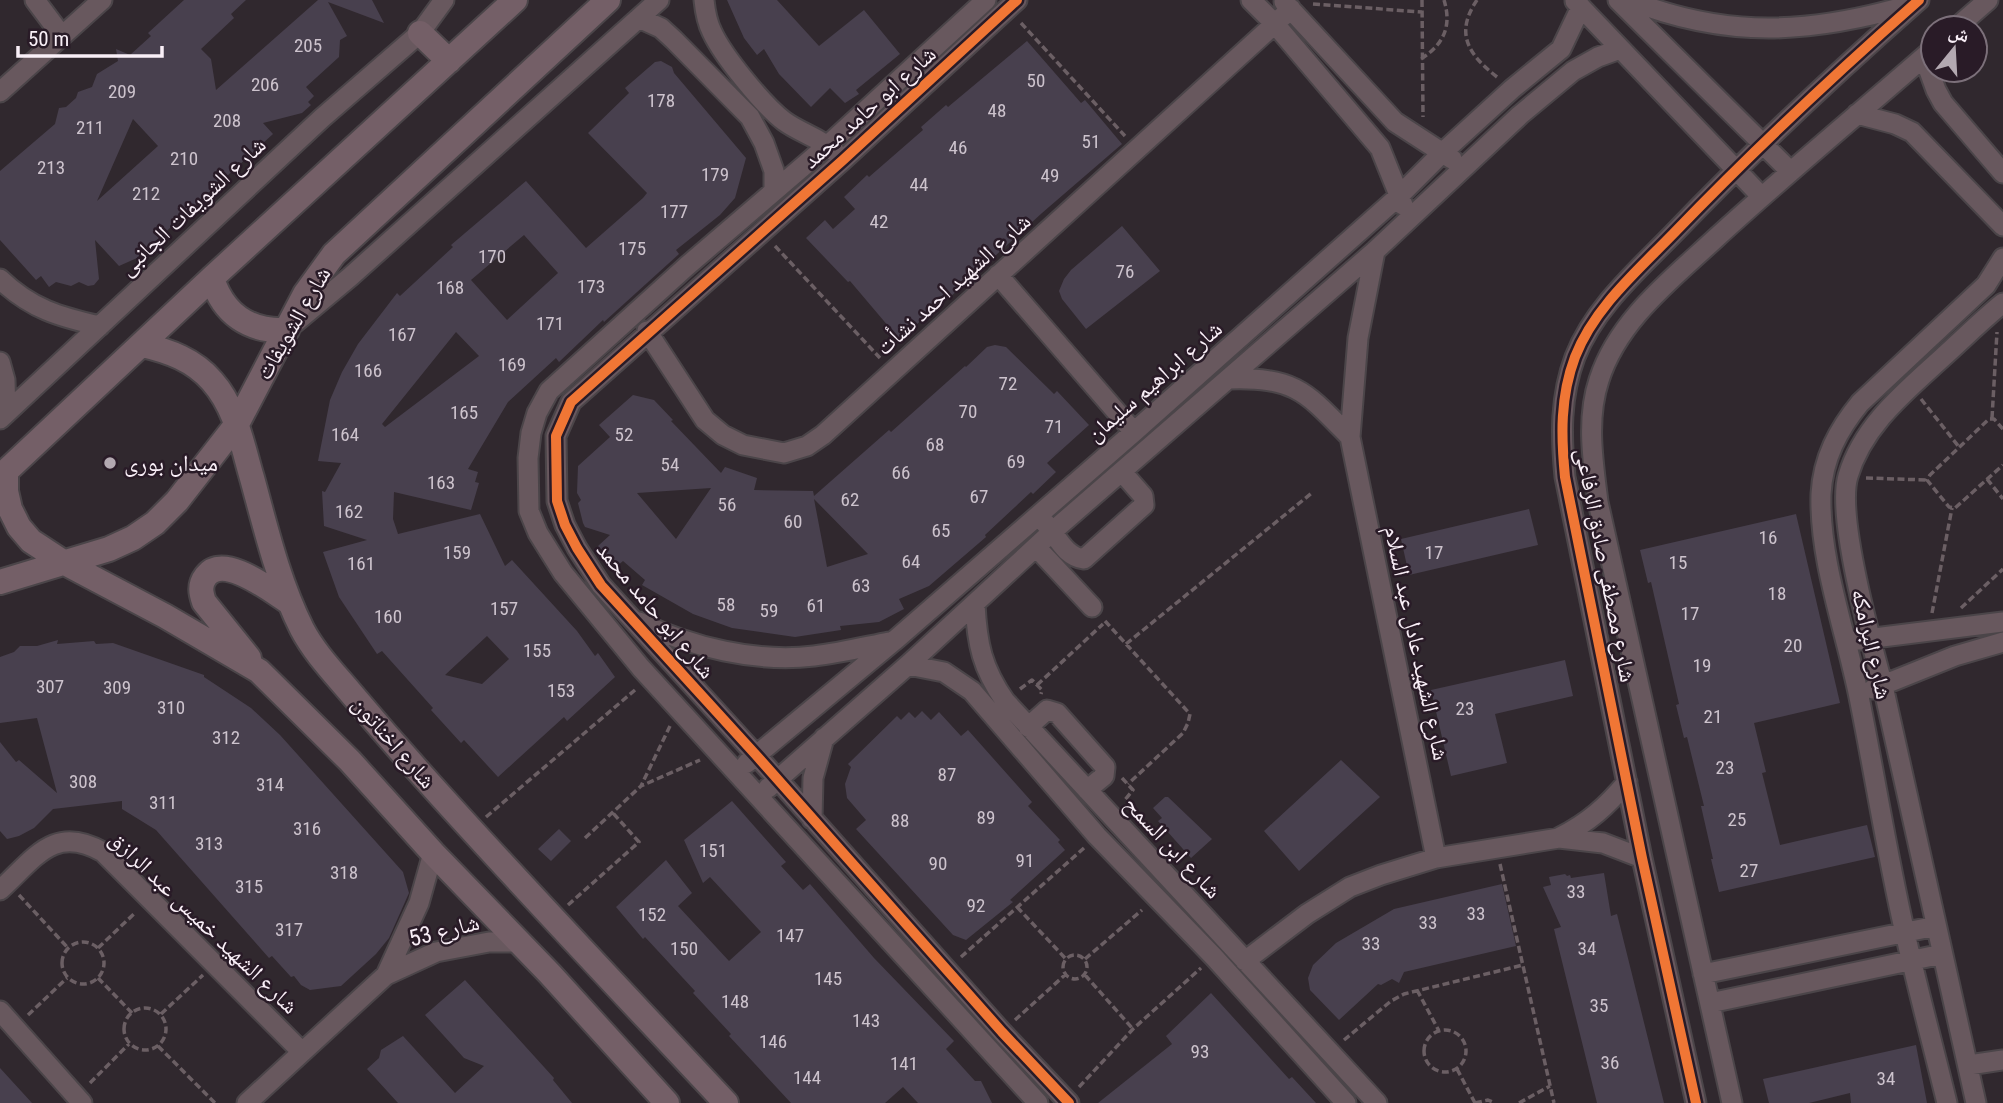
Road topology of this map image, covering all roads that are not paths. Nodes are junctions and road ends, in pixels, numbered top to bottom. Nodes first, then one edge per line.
1 (35, 0) edge
2 (102, 0) edge
3 (444, 0) edge
4 (515, 0) edge
5 (608, 0) edge
6 (659, 0) edge
7 (704, 0) edge
8 (986, 0) edge
9 (1251, 0) edge
10 (1618, 0) edge
11 (1629, 0) edge
12 (1988, 0) edge
13 (1917, 2) edge
14 (1012, 4) edge
15 (1286, 4) edge
16 (1578, 4) edge
17 (1972, 14) edge
18 (639, 18) junction
19 (1274, 23) junction
20 (420, 33) junction
21 (62, 36) junction
22 (1620, 49) junction
23 (449, 61) junction
24 (1919, 61) edge
25 (1935, 84) edge
26 (1364, 91) junction
27 (0, 92) edge
28 (1347, 107) junction
29 (1857, 114) junction
30 (828, 145) junction
31 (1762, 145) junction
32 (1442, 153) junction
33 (843, 160) junction
34 (1464, 168) junction
35 (1735, 169) junction
36 (1789, 170) junction
37 (2003, 173) edge
38 (774, 191) junction
39 (1399, 195) junction
40 (1761, 196) junction
41 (1410, 218) junction
42 (2003, 226) edge
43 (1376, 250) junction
44 (2003, 258) edge
45 (998, 275) junction
46 (212, 278) junction
47 (0, 279) edge
48 (2001, 304) edge
49 (100, 326) junction
50 (287, 330) junction
51 (648, 331) junction
52 (143, 345) junction
53 (0, 362) edge
54 (1229, 379) junction
55 (3, 416) edge
56 (237, 424) junction
57 (1133, 432) junction
58 (531, 433) junction
59 (556, 436) junction
60 (1350, 438) junction
61 (1122, 472) junction
62 (3, 474) edge
63 (1037, 514) junction
64 (1053, 531) junction
65 (1036, 547) junction
66 (63, 562) junction
67 (0, 582) edge
68 (289, 602) junction
69 (975, 604) junction
70 (1099, 614) road end
71 (628, 617) junction
72 (2003, 622) edge
73 (1870, 637) junction
74 (894, 641) junction
75 (1846, 642) junction
76 (2003, 642) edge
77 (908, 665) junction
78 (259, 671) junction
79 (1883, 686) junction
80 (1858, 694) junction
81 (1028, 727) junction
82 (824, 738) junction
83 (756, 755) junction
84 (737, 772) junction
85 (777, 780) junction
86 (1627, 782) junction
87 (1087, 790) junction
88 (759, 796) junction
89 (812, 820) junction
90 (1559, 838) junction
91 (433, 853) junction
92 (1436, 858) junction
93 (1642, 858) junction
94 (4, 886) edge
95 (1936, 926) junction
96 (1905, 933) junction
97 (516, 942) junction
98 (1942, 954) junction
99 (1912, 960) junction
100 (1245, 961) junction
101 (1703, 974) junction
102 (386, 975) junction
103 (1710, 1003) junction
104 (0, 1011) edge
105 (302, 1052) junction
106 (2003, 1060) edge
107 (1969, 1065) junction
108 (79, 1100) edge
109 (1067, 1102) edge
110 (247, 1103) edge
111 (667, 1103) edge
112 (726, 1103) edge
113 (1038, 1103) edge
114 (1346, 1103) edge
115 (1377, 1103) edge
116 (1696, 1103) edge
117 (1732, 1103) edge
118 (1947, 1103) edge
119 (1976, 1103) edge

1 - 21 street
2 - 21 street
3 - 20 street, شارع الشويفات الجانبى
4 - 23 main road
5 - 50 main road, شارع الشويفات
6 - 18 street
7 - 30 street
8 - 30 street, شارع ابو حامد محمد
9 - 19 street
10 - 31 street
11 - 13 street
12 - 17 street
13 - 31 street, شارع مصطفى صادق الرفاعى
14 - 33 street, شارع ابو حامد محمد
15 - 19 street, شارع الشهيد احمد نشأت
15 - 26 street
16 - 22 street
16 - 32 street, شارع ابراهيم سليمان
18 - 38 street
18 - 50 street
19 - 28 street
19 - 45 street, شارع الشهيد احمد نشأت
20 - 23 main road
20 - 49 street, شارع الشويفات الجانبى
21 - 27 street
22 - 34 street, شارع ابراهيم سليمان
22 - 35 street
23 - 46 main road
24 - 29 street, شارع مصطفى صادق الرفاعى
25 - 37 street
26 - 28 street
26 - 32 street
28 - 39 street
29 - 36 street, شارع مصطفى صادق الرفاعى
29 - 42 street
30 - 33 street
30 - 38 street, شارع ابو حامد محمد
31 - 35 street, شارع مصطفى صادق الرفاعى
31 - 36 street
32 - 34 street
32 - 39 street, شارع ابراهيم سليمان
33 - 51 street, شارع ابو حامد محمد
34 - 41 street, شارع ابراهيم سليمان
35 - 40 street
35 - 86 street, شارع مصطفى صادق الرفاعى
36 - 40 street, شارع مصطفى صادق الرفاعى
38 - 58 street, شارع ابو حامد محمد
39 - 41 street
39 - 57 street, شارع ابراهيم سليمان
40 - 101 street, شارع مصطفى صادق الرفاعى
41 - 43 street, شارع ابراهيم سليمان
43 - 54 street, شارع ابراهيم سليمان
43 - 60 street, شارع الشهيد عادل عبد السلام
44 - 75 street, شارع البرامكه
45 - 51 street, شارع الشهيد احمد نشأت
45 - 57 street
46 - 50 main road
46 - 52 main road
47 - 49 street
48 - 73 street, شارع البرامكه
49 - 55 street, شارع الشويفات الجانبى
50 - 56 main road, شارع الشويفات
51 - 59 street, شارع ابو حامد محمد
52 - 56 main road, شارع اخناتون
52 - 62 main road
53 - 55 street
54 - 60 street
54 - 61 street, شارع ابراهيم سليمان
56 - 66 main road, شارع الشويفات
56 - 68 main road, شارع اخناتون
57 - 63 street, شارع ابراهيم سليمان
58 - 59 street
58 - 84 street, شارع ابو حامد محمد
59 - 71 street, شارع ابو حامد محمد
60 - 92 street, شارع الشهيد عادل عبد السلام
61 - 64 street, شارع ابراهيم سليمان
61 - 64 street
62 - 66 main road, شارع اخناتون
63 - 64 street
63 - 74 street, شارع ابراهيم سليمان
64 - 65 street, شارع ابراهيم سليمان
65 - 69 street, شارع ابراهيم سليمان
65 - 70 street
66 - 67 main road, شارع الشويفات
66 - 78 main road, شارع اخناتون
68 - 78 main road
68 - 112 main road, شارع اخناتون
69 - 77 street, شارع ابراهيم سليمان
69 - 81 street, شارع ابن السمح
71 - 74 street
71 - 83 street, شارع ابو حامد محمد
72 - 73 street
73 - 75 street
73 - 79 street, شارع البرامكه
74 - 83 street, شارع ابراهيم سليمان
75 - 80 street, شارع البرامكه
76 - 79 street
77 - 82 street, شارع ابراهيم سليمان
77 - 114 street, شارع ابن السمح
78 - 91 main road, شارع اخناتون
79 - 80 street
79 - 95 street, شارع البرامكه
80 - 96 street, شارع البرامكه
81 - 87 street, شارع ابن السمح
81 - 87 street
82 - 85 street, شارع ابراهيم سليمان
82 - 89 street
83 - 84 street, شارع ابراهيم سليمان
83 - 85 street, شارع ابو حامد محمد
84 - 88 street, شارع ابو حامد محمد
85 - 88 street, شارع ابراهيم سليمان
85 - 89 street, شارع ابو حامد محمد
86 - 90 street
86 - 93 street, شارع مصطفى صادق الرفاعى
87 - 100 street, شارع ابن السمح
88 - 113 street, شارع ابو حامد محمد
89 - 109 street, شارع ابو حامد محمد
90 - 92 street
90 - 93 street
91 - 97 main road, شارع اخناتون
91 - 102 street, شارع 53
92 - 100 street
93 - 116 street, شارع مصطفى صادق الرفاعى
94 - 105 street, شارع الشهيد خميس عبد الرازق
95 - 96 street
95 - 98 street, شارع البرامكه
96 - 99 street, شارع البرامكه
96 - 101 street
97 - 102 street, شارع 53
97 - 111 main road, شارع اخناتون
98 - 99 street
98 - 107 street, شارع البرامكه
99 - 103 street
99 - 118 street, شارع البرامكه
100 - 115 street, شارع ابن السمح
101 - 103 street, شارع مصطفى صادق الرفاعى
102 - 105 street, شارع 53
103 - 117 street, شارع مصطفى صادق الرفاعى
104 - 108 street
105 - 110 street, شارع 53
106 - 107 street
107 - 119 street, شارع البرامكه

